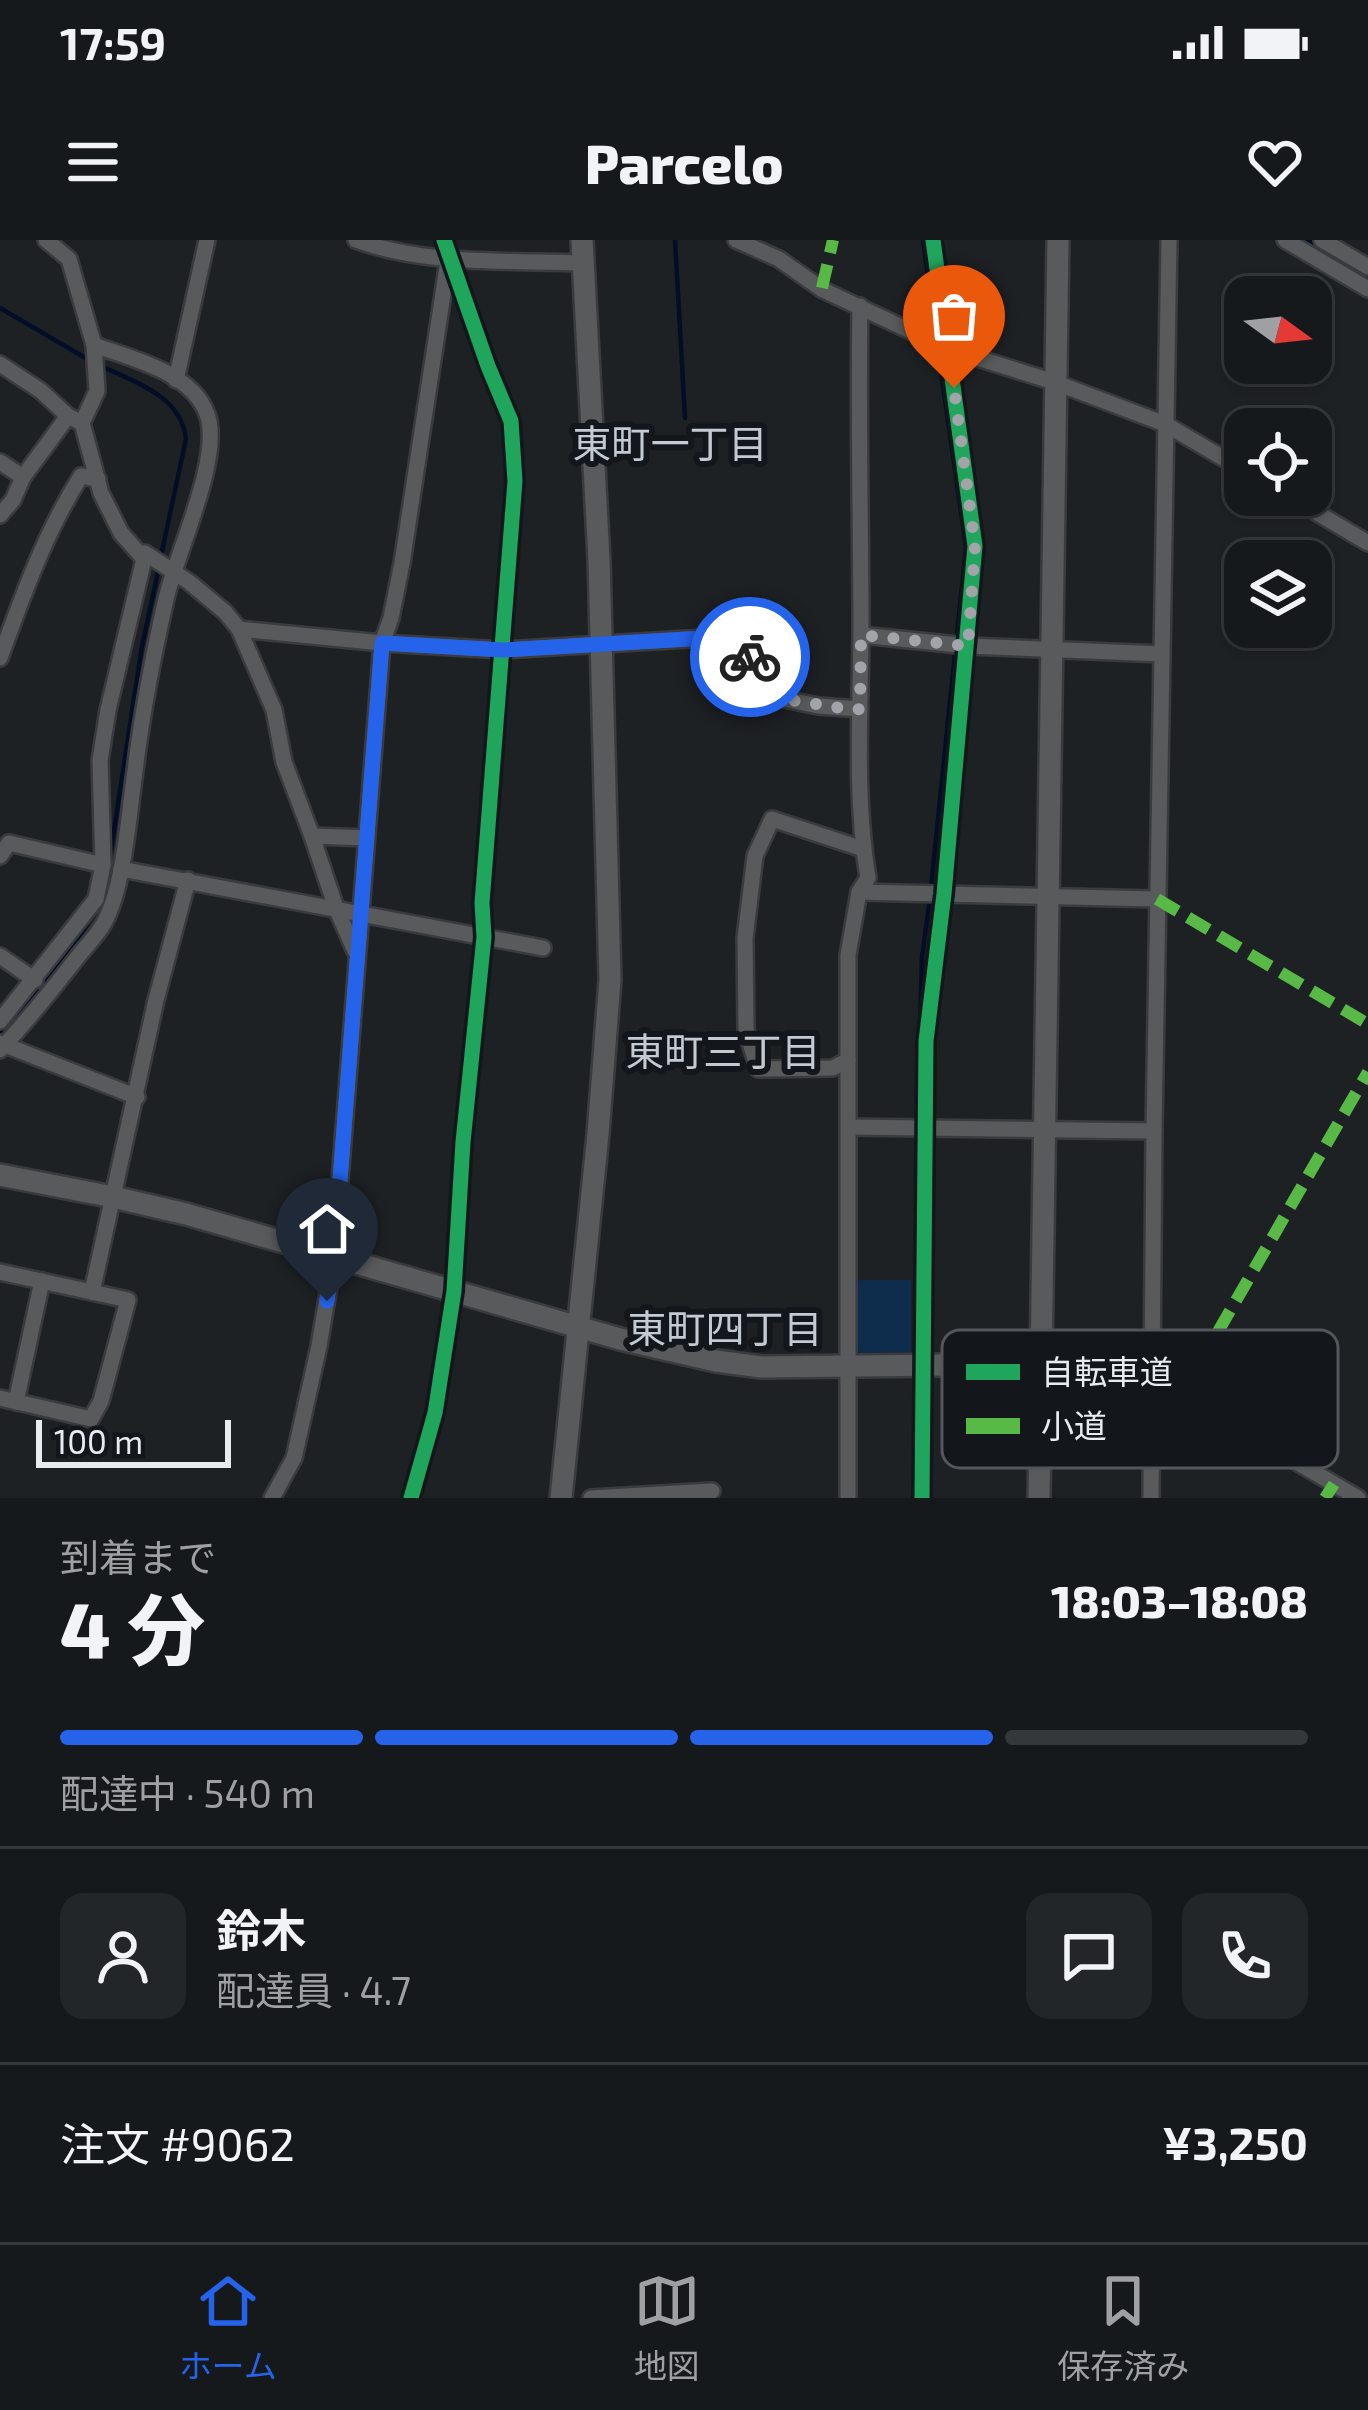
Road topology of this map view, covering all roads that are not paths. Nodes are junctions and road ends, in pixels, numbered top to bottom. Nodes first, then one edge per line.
1 (46, 240) edge
2 (207, 240) edge
3 (356, 240) edge
4 (444, 240) edge
5 (736, 240) edge
6 (933, 240) edge
7 (1057, 240) edge
8 (1169, 240) edge
9 (1285, 240) edge
10 (1322, 240) edge
11 (583, 252) edge
12 (448, 258) junction
13 (1368, 267) edge
14 (1368, 289) edge
15 (860, 306) junction
16 (94, 345) junction
17 (947, 348) junction
18 (0, 364) edge
19 (176, 380) junction
20 (1054, 382) junction
21 (75, 419) junction
22 (1165, 424) junction
23 (1224, 459) edge
24 (0, 462) edge
25 (23, 477) junction
26 (98, 478) junction
27 (0, 514) edge
28 (1322, 516) edge
29 (1368, 543) edge
30 (144, 559) junction
31 (172, 573) junction
32 (239, 629) junction
33 (861, 635) junction
34 (382, 643) junction
35 (601, 646) junction
36 (968, 646) junction
37 (1051, 648) junction
38 (503, 650) junction
39 (1162, 654) junction
40 (0, 658) edge
41 (860, 709) junction
42 (312, 836) junction
43 (367, 838) junction
44 (863, 849) junction
45 (0, 856) edge
46 (103, 865) junction
47 (121, 869) junction
48 (188, 880) junction
49 (859, 892) junction
50 (944, 894) junction
51 (1046, 896) junction
52 (1157, 899) junction
53 (336, 908) junction
54 (359, 913) junction
55 (484, 938) junction
56 (543, 948) dead end
57 (356, 955) junction
58 (0, 956) edge
59 (34, 980) junction
60 (0, 1021) edge
61 (1, 1046) edge
62 (848, 1060) junction
63 (136, 1096) junction
64 (849, 1127) junction
65 (927, 1127) junction
66 (1043, 1129) junction
67 (1154, 1131) junction
68 (0, 1175) edge
69 (113, 1197) junction
70 (334, 1257) junction
71 (0, 1272) edge
72 (42, 1281) junction
73 (454, 1291) junction
74 (92, 1292) junction
75 (577, 1326) junction
76 (1041, 1330) edge
77 (1153, 1330) edge
78 (924, 1365) junction
79 (849, 1366) junction
80 (942, 1366) edge
81 (8, 1400) edge
82 (1039, 1468) edge
83 (1152, 1468) edge
84 (1307, 1468) edge
85 (712, 1491) dead end
86 (272, 1498) edge
87 (411, 1498) edge
88 (561, 1498) edge
89 (591, 1498) edge
90 (848, 1498) edge
91 (922, 1498) edge
92 (1039, 1498) edge
93 (1151, 1498) edge
94 (1358, 1498) edge

1 - 16 street
2 - 19 street
3 - 12 street
4 - 12 street
5 - 15 street
6 - 17 street
7 - 20 street
8 - 22 street
9 - 14 street
10 - 13 street
11 - 12 street
11 - 35 street
12 - 34 street
12 - 38 street
15 - 17 street
15 - 33 street
16 - 19 street
16 - 21 street
17 - 20 street
17 - 36 street
18 - 21 street
19 - 31 street
20 - 22 street
20 - 37 street
21 - 25 street
21 - 26 street
22 - 23 street
22 - 39 street
24 - 25 street
25 - 27 street
26 - 30 street
26 - 40 street
28 - 29 street
30 - 31 street
30 - 46 street
31 - 32 street
31 - 47 street
32 - 34 street
32 - 42 street
33 - 36 street
33 - 41 street
34 - 38 street
34 - 43 street
35 - 38 street
35 - 41 street
35 - 75 street
36 - 37 street
36 - 50 street
37 - 39 street
37 - 51 street
38 - 55 street
39 - 52 street
41 - 44 street
42 - 43 street
42 - 53 street
43 - 54 street
44 - 49 street
44 - 62 street
45 - 46 street
46 - 59 street
47 - 48 street
47 - 61 street
48 - 53 street
48 - 63 street
49 - 50 street
49 - 62 street
50 - 51 street
50 - 65 street
51 - 52 street
51 - 66 street
52 - 67 street
53 - 54 street
53 - 57 street
54 - 55 street
54 - 57 street
55 - 56 street
55 - 73 street
57 - 70 street
58 - 59 street
59 - 60 street
61 - 63 street
62 - 64 street
63 - 69 street
64 - 65 street
64 - 79 street
65 - 66 street
65 - 78 street
66 - 67 street
66 - 76 street
67 - 77 street
68 - 69 street
69 - 70 street
69 - 74 street
70 - 73 street
70 - 86 street
71 - 72 street
72 - 74 street
72 - 81 street
73 - 75 street
73 - 87 street
74 - 81 street
75 - 79 street
75 - 88 street
78 - 79 street
78 - 80 street
78 - 91 street
79 - 90 street
82 - 92 street
83 - 93 street
84 - 94 street
85 - 89 street

